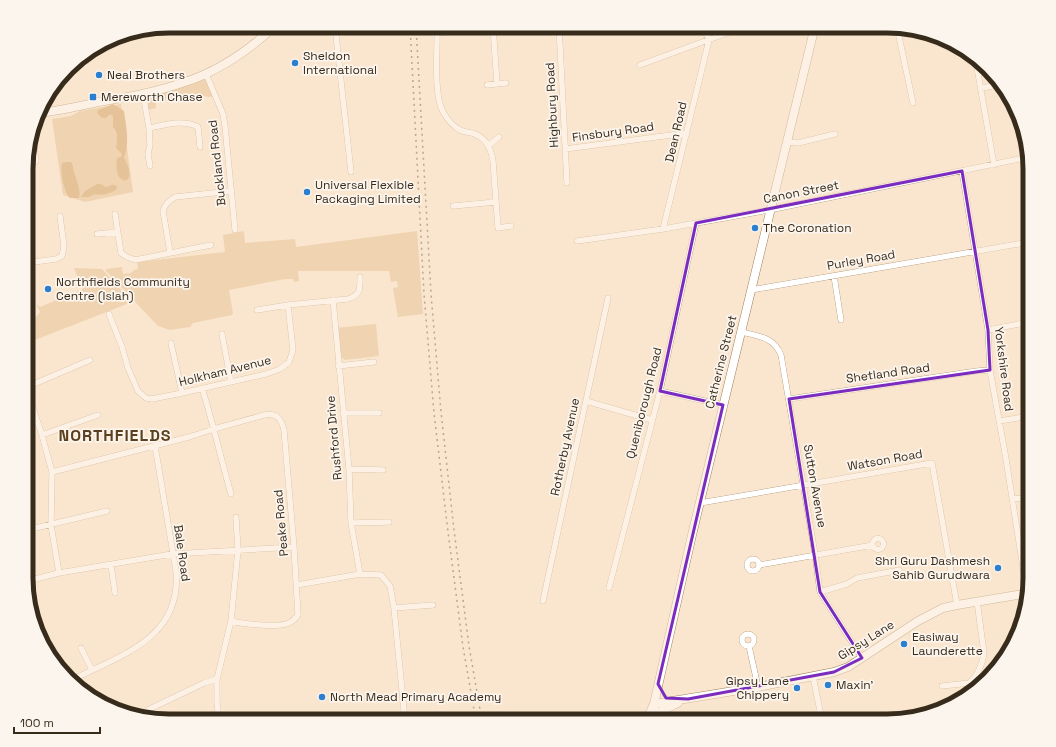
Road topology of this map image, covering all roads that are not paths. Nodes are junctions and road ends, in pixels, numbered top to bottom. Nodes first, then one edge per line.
1 (268, 33) edge
2 (336, 33) edge
3 (437, 33) edge
4 (494, 33) edge
5 (559, 33) edge
6 (706, 33) edge
7 (728, 33) edge
8 (813, 33) edge
9 (898, 33) edge
10 (709, 40) junction
11 (640, 65) dead end
12 (977, 68) edge
13 (206, 74) junction
14 (506, 83) dead end
15 (497, 84) junction
16 (487, 85) dead end
17 (995, 86) edge
18 (981, 88) junction
19 (143, 93) junction
20 (912, 103) dead end
21 (46, 112) edge
22 (149, 128) junction
23 (687, 133) junction
24 (835, 134) dead end
25 (499, 137) dead end
26 (787, 142) junction
27 (489, 145) junction
28 (200, 147) dead end
29 (34, 149) edge
30 (565, 149) junction
31 (1023, 158) edge
32 (33, 162) edge
33 (994, 165) junction
34 (150, 166) dead end
35 (962, 171) junction
36 (350, 172) dead end
37 (567, 183) dead end
38 (232, 191) junction
39 (496, 202) junction
40 (453, 206) dead end
41 (769, 210) junction
42 (115, 214) dead end
43 (60, 216) dead end
44 (696, 223) junction
45 (511, 226) dead end
46 (663, 229) junction
47 (235, 230) dead end
48 (118, 232) junction
49 (97, 234) dead end
50 (577, 241) dead end
51 (1023, 243) edge
52 (211, 245) dead end
53 (170, 252) junction
54 (975, 252) junction
55 (33, 262) edge
56 (834, 276) junction
57 (360, 277) dead end
58 (751, 290) junction
59 (608, 298) dead end
60 (333, 300) junction
61 (288, 306) junction
62 (257, 310) dead end
63 (109, 314) dead end
64 (840, 320) dead end
65 (1023, 323) edge
66 (988, 330) junction
67 (741, 332) junction
68 (222, 334) dead end
69 (171, 343) dead end
70 (90, 360) dead end
71 (374, 362) dead end
72 (338, 366) junction
73 (990, 370) junction
74 (231, 382) junction
75 (33, 384) edge
76 (202, 388) junction
77 (660, 390) junction
78 (182, 393) junction
79 (789, 399) junction
80 (586, 401) junction
81 (723, 405) junction
82 (33, 409) edge
83 (343, 413) junction
84 (379, 413) dead end
85 (98, 415) dead end
86 (1023, 417) edge
87 (652, 420) junction
88 (999, 421) junction
89 (214, 429) junction
90 (42, 435) junction
91 (155, 446) junction
92 (349, 469) junction
93 (383, 470) dead end
94 (52, 472) junction
95 (803, 485) junction
96 (231, 494) dead end
97 (1023, 498) edge
98 (1012, 500) junction
99 (700, 503) junction
100 (108, 511) dead end
101 (236, 517) dead end
102 (389, 522) dead end
103 (351, 523) junction
104 (51, 525) junction
105 (33, 529) edge
106 (873, 545) dead end
107 (294, 547) junction
108 (238, 550) junction
109 (172, 554) junction
110 (815, 554) junction
111 (1023, 564) edge
112 (111, 565) junction
113 (759, 565) dead end
114 (899, 570) dead end
115 (59, 573) junction
116 (360, 574) junction
117 (33, 580) edge
118 (297, 584) junction
119 (609, 588) dead end
120 (820, 592) junction
121 (115, 593) dead end
122 (1022, 594) edge
123 (544, 601) dead end
124 (976, 601) junction
125 (434, 604) dead end
126 (957, 605) junction
127 (394, 608) junction
128 (231, 621) junction
129 (749, 646) dead end
130 (81, 648) dead end
131 (862, 658) junction
132 (92, 670) junction
133 (813, 676) junction
134 (77, 678) edge
135 (217, 679) junction
136 (658, 684) junction
137 (942, 686) dead end
138 (758, 687) junction
139 (688, 699) junction
140 (673, 701) junction
141 (654, 704) junction
142 (145, 711) edge
143 (218, 714) edge
144 (404, 714) edge
145 (649, 714) edge
146 (654, 714) edge
147 (659, 714) edge
148 (821, 714) edge

1 - 13 street
2 - 36 street
3 - 27 street
4 - 15 street
5 - 30 street, Highbury Road
6 - 10 street
7 - 10 street
8 - 26 street, Catherine Street
9 - 20 street
10 - 11 street
10 - 23 street, Dean Road
12 - 18 street
13 - 19 street
13 - 38 street, Buckland Road
14 - 15 street
15 - 16 street
17 - 18 street
18 - 33 street
19 - 21 street
19 - 22 street
22 - 28 street
22 - 34 street
23 - 30 street, Finsbury Road
23 - 46 street, Dean Road
24 - 26 street
25 - 27 street
26 - 41 street, Catherine Street
27 - 39 street
29 - 32 street
30 - 37 street, Highbury Road
31 - 33 street, Canon Street
33 - 35 street, Canon Street
35 - 41 street, Canon Street
35 - 54 street, Yorkshire Road
38 - 47 street, Buckland Road
38 - 53 street
39 - 40 street
39 - 45 street
41 - 44 street, Canon Street
41 - 58 street, Catherine Street
42 - 48 street
43 - 55 street
44 - 46 street, Canon Street
44 - 77 street, Queniborough Road
46 - 50 street, Canon Street
48 - 49 street
48 - 53 street
51 - 54 street, Purley Road
52 - 53 street
54 - 56 street, Purley Road
54 - 66 street, Yorkshire Road
56 - 58 street, Purley Road
56 - 64 street
57 - 60 street
58 - 67 street, Catherine Street
59 - 80 street, Rotherby Avenue
60 - 61 street
60 - 72 street, Rushford Drive
61 - 62 street
61 - 74 street, Holkham Avenue
63 - 78 street, Holkham Avenue
65 - 66 street
66 - 73 street, Yorkshire Road
67 - 79 street, Sutton Avenue
67 - 81 street, Catherine Street
68 - 74 street
69 - 78 street
70 - 75 street
71 - 72 street
72 - 83 street, Rushford Drive
73 - 79 street, Shetland Road
73 - 88 street, Yorkshire Road
74 - 76 street, Holkham Avenue
76 - 78 street, Holkham Avenue
76 - 89 street
77 - 81 street
77 - 87 street, Queniborough Road
79 - 95 street, Sutton Avenue
80 - 87 street
80 - 123 street, Rotherby Avenue
81 - 99 street, Catherine Street
82 - 90 street
83 - 84 street
83 - 92 street, Rushford Drive
85 - 90 street
86 - 88 street
87 - 119 street, Queniborough Road
88 - 98 street, Yorkshire Road
89 - 91 street
89 - 96 street
89 - 107 street, Peake Road
90 - 94 street
91 - 94 street
91 - 109 street, Bale Road
92 - 93 street
92 - 103 street, Rushford Drive
94 - 104 street
95 - 99 street, Watson Road
95 - 110 street, Sutton Avenue
95 - 126 street, Watson Road
97 - 98 street
98 - 111 street, Yorkshire Road
99 - 136 street, Catherine Street
100 - 104 street
101 - 108 street
102 - 103 street
103 - 116 street, Rushford Drive
104 - 105 street
104 - 115 street
106 - 110 street
107 - 108 street
107 - 118 street, Peake Road
108 - 109 street
108 - 128 street
109 - 112 street
109 - 132 street, Bale Road
110 - 113 street
110 - 120 street, Sutton Avenue
112 - 115 street
112 - 121 street
114 - 120 street
115 - 117 street
116 - 118 street
116 - 127 street
118 - 128 street, Peake Road
120 - 131 street, Sutton Avenue
122 - 124 street, Gipsy Lane
124 - 126 street, Gipsy Lane
124 - 137 street
125 - 127 street
126 - 131 street, Gipsy Lane
127 - 144 street
128 - 135 street
129 - 138 street
130 - 132 street
131 - 133 street, Gipsy Lane
132 - 134 street, Bale Road
133 - 138 street, Gipsy Lane
133 - 148 street
135 - 142 street
135 - 143 street
136 - 140 street
136 - 141 street, Catherine Street
138 - 139 street, Gipsy Lane
139 - 140 street, Gipsy Lane
139 - 147 street, Gipsy Lane
140 - 141 street, Gipsy Lane
141 - 145 street
141 - 146 street

